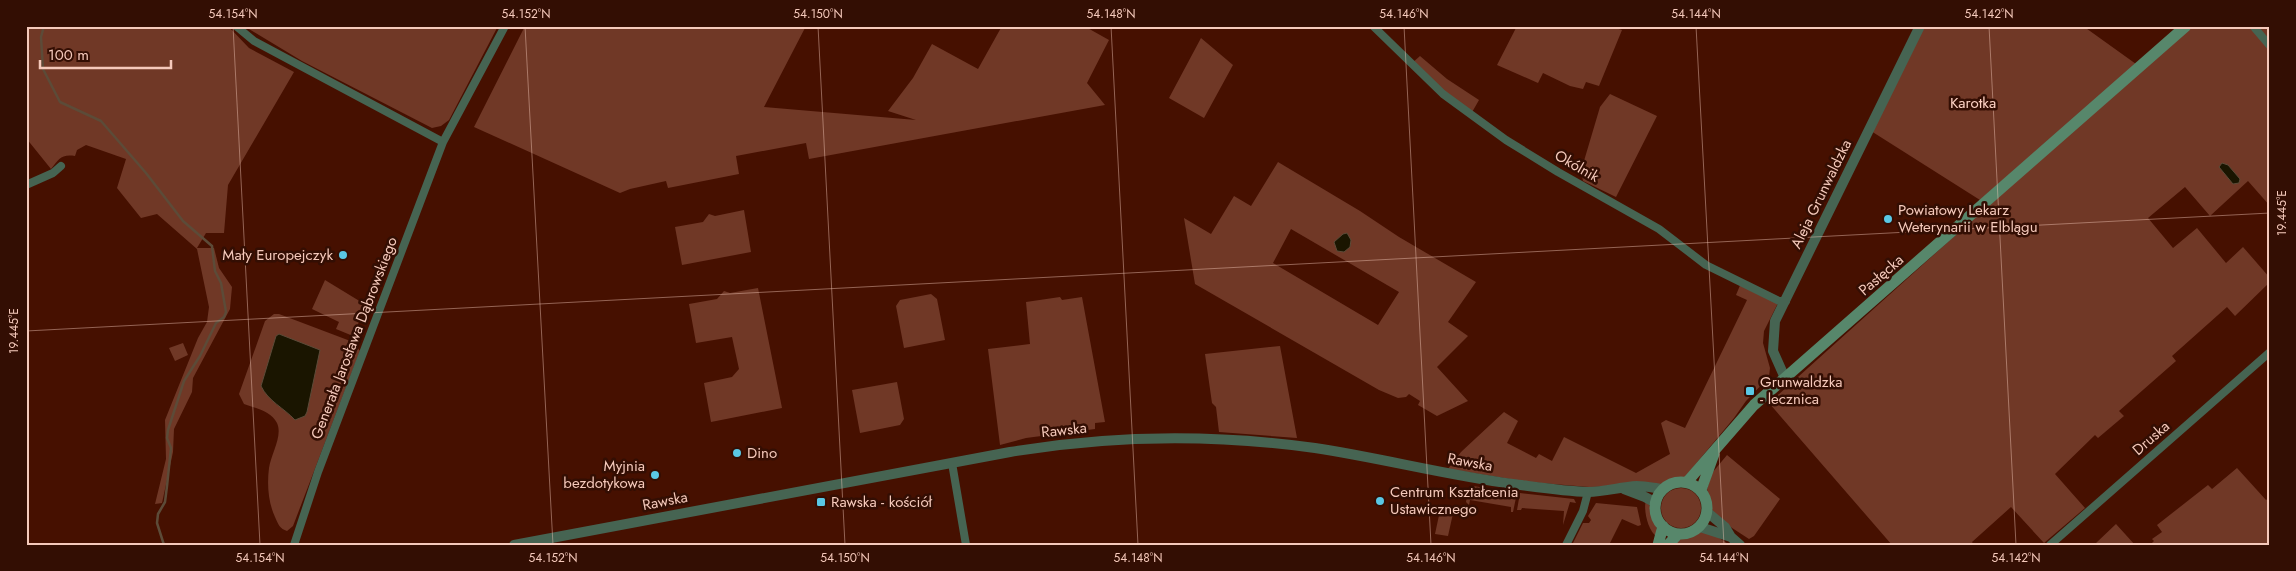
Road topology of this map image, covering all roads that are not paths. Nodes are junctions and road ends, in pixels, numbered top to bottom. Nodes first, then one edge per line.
1 (236, 26) edge
2 (505, 26) edge
3 (1373, 26) edge
4 (1920, 26) edge
5 (2186, 26) edge
6 (2253, 26) edge
7 (2270, 46) edge
8 (443, 142) junction
9 (61, 166) dead end
10 (26, 185) edge
11 (1786, 301) junction
12 (2270, 352) edge
13 (1785, 378) junction
14 (1714, 453) junction
15 (952, 463) junction
16 (1687, 482) junction
17 (1623, 489) junction
18 (1663, 489) junction
19 (1701, 490) junction
20 (1588, 492) junction
21 (1656, 503) junction
22 (1707, 512) junction
23 (1663, 526) junction
24 (1700, 527) junction
25 (1678, 534) junction
26 (1731, 537) junction
27 (550, 541) edge
28 (294, 545) edge
29 (514, 545) edge
30 (966, 545) edge
31 (1566, 545) edge
32 (1658, 545) edge
33 (1668, 545) edge
34 (1740, 545) edge
35 (2050, 545) edge

1 - 8 street
2 - 8 street, Generała Jarosława Dąbrowskiego
3 - 11 street, Okólnik
4 - 11 street, Aleja Grunwaldzka
5 - 13 main road, Pasłęcka
6 - 7 street
8 - 28 street, Generała Jarosława Dąbrowskiego
9 - 10 street
11 - 13 street, Aleja Grunwaldzka
12 - 35 street, Druska
13 - 14 main road, Pasłęcka
14 - 16 main road, Pasłęcka
14 - 19 main road, Pasłęcka
15 - 20 street, Rawska
15 - 27 street, Rawska
15 - 30 street
16 - 18 main road
16 - 19 main road
17 - 18 street, Rawska
17 - 20 street, Rawska
17 - 21 street, Rawska
18 - 21 main road
19 - 22 main road
20 - 31 street
21 - 23 main road
22 - 24 main road
22 - 26 street
23 - 25 main road
23 - 32 main road
24 - 25 main road
24 - 26 street
25 - 33 main road
26 - 34 street
27 - 29 street, Rawska

